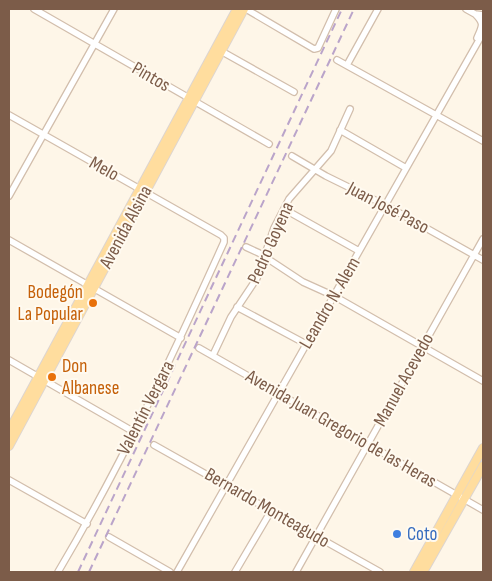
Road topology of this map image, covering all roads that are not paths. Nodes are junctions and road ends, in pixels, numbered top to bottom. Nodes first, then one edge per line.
1 (34, 9) edge
2 (114, 9) edge
3 (236, 9) edge
4 (245, 9) edge
5 (336, 9) edge
6 (378, 9) edge
7 (466, 9) edge
8 (475, 14) junction
9 (483, 15) edge
10 (483, 33) edge
11 (94, 44) junction
12 (474, 49) junction
13 (222, 51) junction
14 (337, 60) dead end
15 (348, 65) junction
16 (294, 92) dead end
17 (191, 100) junction
18 (350, 109) dead end
19 (437, 114) junction
20 (9, 115) edge
21 (340, 130) junction
22 (43, 134) junction
23 (483, 141) edge
24 (269, 144) dead end
25 (292, 156) dead end
26 (406, 168) junction
27 (314, 170) junction
28 (142, 190) junction
29 (9, 196) edge
30 (385, 205) junction
31 (284, 209) junction
32 (224, 238) joint
33 (483, 239) edge
34 (9, 240) edge
35 (246, 247) dead end
36 (359, 251) junction
37 (474, 255) junction
38 (264, 256) junction
39 (483, 260) edge
40 (91, 286) junction
41 (334, 296) junction
42 (237, 307) junction
43 (181, 338) junction
44 (306, 344) junction
45 (422, 347) junction
46 (199, 348) dead end
47 (213, 355) junction
48 (9, 360) edge
49 (41, 379) junction
50 (483, 381) edge
51 (279, 393) junction
52 (9, 431) edge
53 (134, 432) junction
54 (368, 444) junction
55 (154, 445) dead end
56 (9, 446) edge
57 (483, 448) edge
58 (483, 466) edge
59 (9, 480) edge
60 (226, 485) junction
61 (461, 497) junction
62 (271, 510) junction
63 (483, 510) edge
64 (87, 524) junction
65 (316, 536) junction
66 (109, 537) dead end
67 (58, 572) edge
68 (170, 572) edge
69 (177, 572) edge
70 (235, 572) edge
71 (296, 572) edge
72 (380, 572) edge
73 (414, 572) edge
74 (423, 572) edge

1 - 11 street, Pintos
2 - 11 street
3 - 17 main road, Avenida Alsina
4 - 5 street
4 - 13 main road, Avenida Alsina
6 - 15 street
7 - 8 street
8 - 9 street
8 - 12 street
10 - 12 street, Leandro N. Alem
11 - 17 street, Pintos
11 - 22 street
12 - 19 street, Leandro N. Alem
13 - 16 street
13 - 17 main road, Avenida Alsina
14 - 15 street
15 - 19 street
17 - 24 street, Pintos
17 - 28 main road, Avenida Alsina
18 - 21 street, Pedro Goyena
19 - 23 street
19 - 26 street, Leandro N. Alem
20 - 22 street, Melo
21 - 26 street
21 - 27 street, Pedro Goyena
22 - 28 street, Melo
22 - 29 street
25 - 27 street, Juan José Paso
26 - 30 street, Leandro N. Alem
27 - 30 street, Juan José Paso
27 - 31 street, Pedro Goyena
28 - 32 street, Melo
28 - 40 main road, Avenida Alsina
30 - 36 street, Leandro N. Alem
30 - 37 street, Juan José Paso
31 - 36 street
31 - 38 street, Pedro Goyena
32 - 43 street, Valentín Vergara
33 - 37 street, Manuel Acevedo
34 - 40 street
35 - 38 street
36 - 41 street, Leandro N. Alem
37 - 39 street, Juan José Paso
37 - 45 street, Manuel Acevedo
38 - 41 street
38 - 42 street, Pedro Goyena
40 - 43 street
40 - 49 main road, Avenida Alsina
41 - 44 street, Leandro N. Alem
41 - 45 street
42 - 44 street
42 - 47 street, Pedro Goyena
43 - 53 street, Valentín Vergara
44 - 51 street, Leandro N. Alem
45 - 50 street
45 - 54 street, Manuel Acevedo
46 - 47 street, Avenida Juan Gregorio de las Heras
47 - 51 street, Avenida Juan Gregorio de las Heras
48 - 49 street
49 - 52 main road, Avenida Alsina
49 - 53 street
49 - 56 main road, Avenida Alsina
51 - 54 street, Avenida Juan Gregorio de las Heras
51 - 60 street, Leandro N. Alem
53 - 64 street, Valentín Vergara
54 - 61 street, Avenida Juan Gregorio de las Heras
54 - 65 street, Manuel Acevedo
55 - 60 street, Bernardo Monteagudo
57 - 61 main road
58 - 61 main road
59 - 64 street
60 - 62 street, Bernardo Monteagudo
60 - 69 street, Leandro N. Alem
61 - 63 street, Avenida Juan Gregorio de las Heras
61 - 73 main road
61 - 74 main road
62 - 65 street, Bernardo Monteagudo
62 - 70 street
64 - 67 street, Valentín Vergara
65 - 71 street, Manuel Acevedo
65 - 72 street, Bernardo Monteagudo
66 - 68 street

